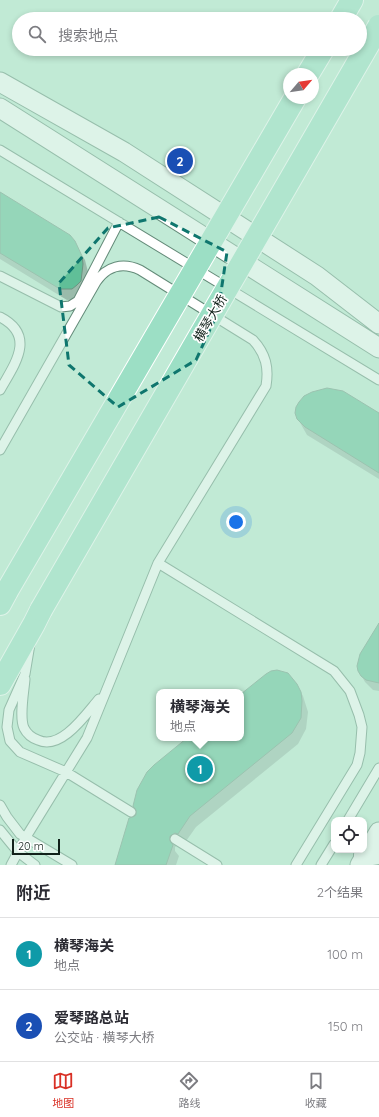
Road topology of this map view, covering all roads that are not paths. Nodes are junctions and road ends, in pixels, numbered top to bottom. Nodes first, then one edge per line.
1 (352, 0) edge
2 (344, 12) edge
3 (379, 26) edge
4 (367, 47) edge
5 (319, 56) edge
6 (362, 56) edge
7 (312, 68) edge
8 (0, 82) edge
9 (291, 104) edge
10 (0, 108) edge
11 (0, 150) edge
12 (119, 222) junction
13 (0, 276) edge
14 (0, 317) edge
15 (379, 324) edge
16 (379, 348) edge
17 (379, 380) edge
18 (0, 390) edge
19 (0, 450) edge
20 (158, 562) junction
21 (4, 598) edge
22 (37, 617) junction
23 (25, 674) junction
24 (0, 684) edge
25 (104, 693) junction
26 (379, 768) edge
27 (66, 772) junction
28 (0, 805) edge
29 (131, 812) dead end
30 (350, 817) edge
31 (0, 830) edge
32 (379, 832) edge
33 (26, 837) junction
34 (175, 839) dead end
35 (331, 849) edge
36 (18, 852) junction
37 (368, 858) edge
38 (11, 865) edge
39 (35, 865) edge
40 (72, 865) edge
41 (217, 865) edge
42 (296, 865) edge
43 (322, 865) edge

1 - 2 main road
3 - 4 main road, 横琴大桥, bridge
5 - 7 main road
6 - 22 main road, 横琴大桥, bridge
8 - 15 street
9 - 21 main road, bridge
10 - 16 street
11 - 12 lane
12 - 13 lane
12 - 17 lane
14 - 18 lane
19 - 20 lane
20 - 25 lane
20 - 42 lane
22 - 23 lane
22 - 24 main road, 横琴大桥
23 - 25 lane
23 - 27 lane
25 - 27 lane
26 - 30 lane
27 - 29 lane
27 - 33 lane
28 - 33 lane
31 - 36 lane
32 - 37 street
33 - 36 lane
33 - 40 lane
34 - 41 lane
35 - 43 lane
36 - 38 lane
36 - 39 lane

